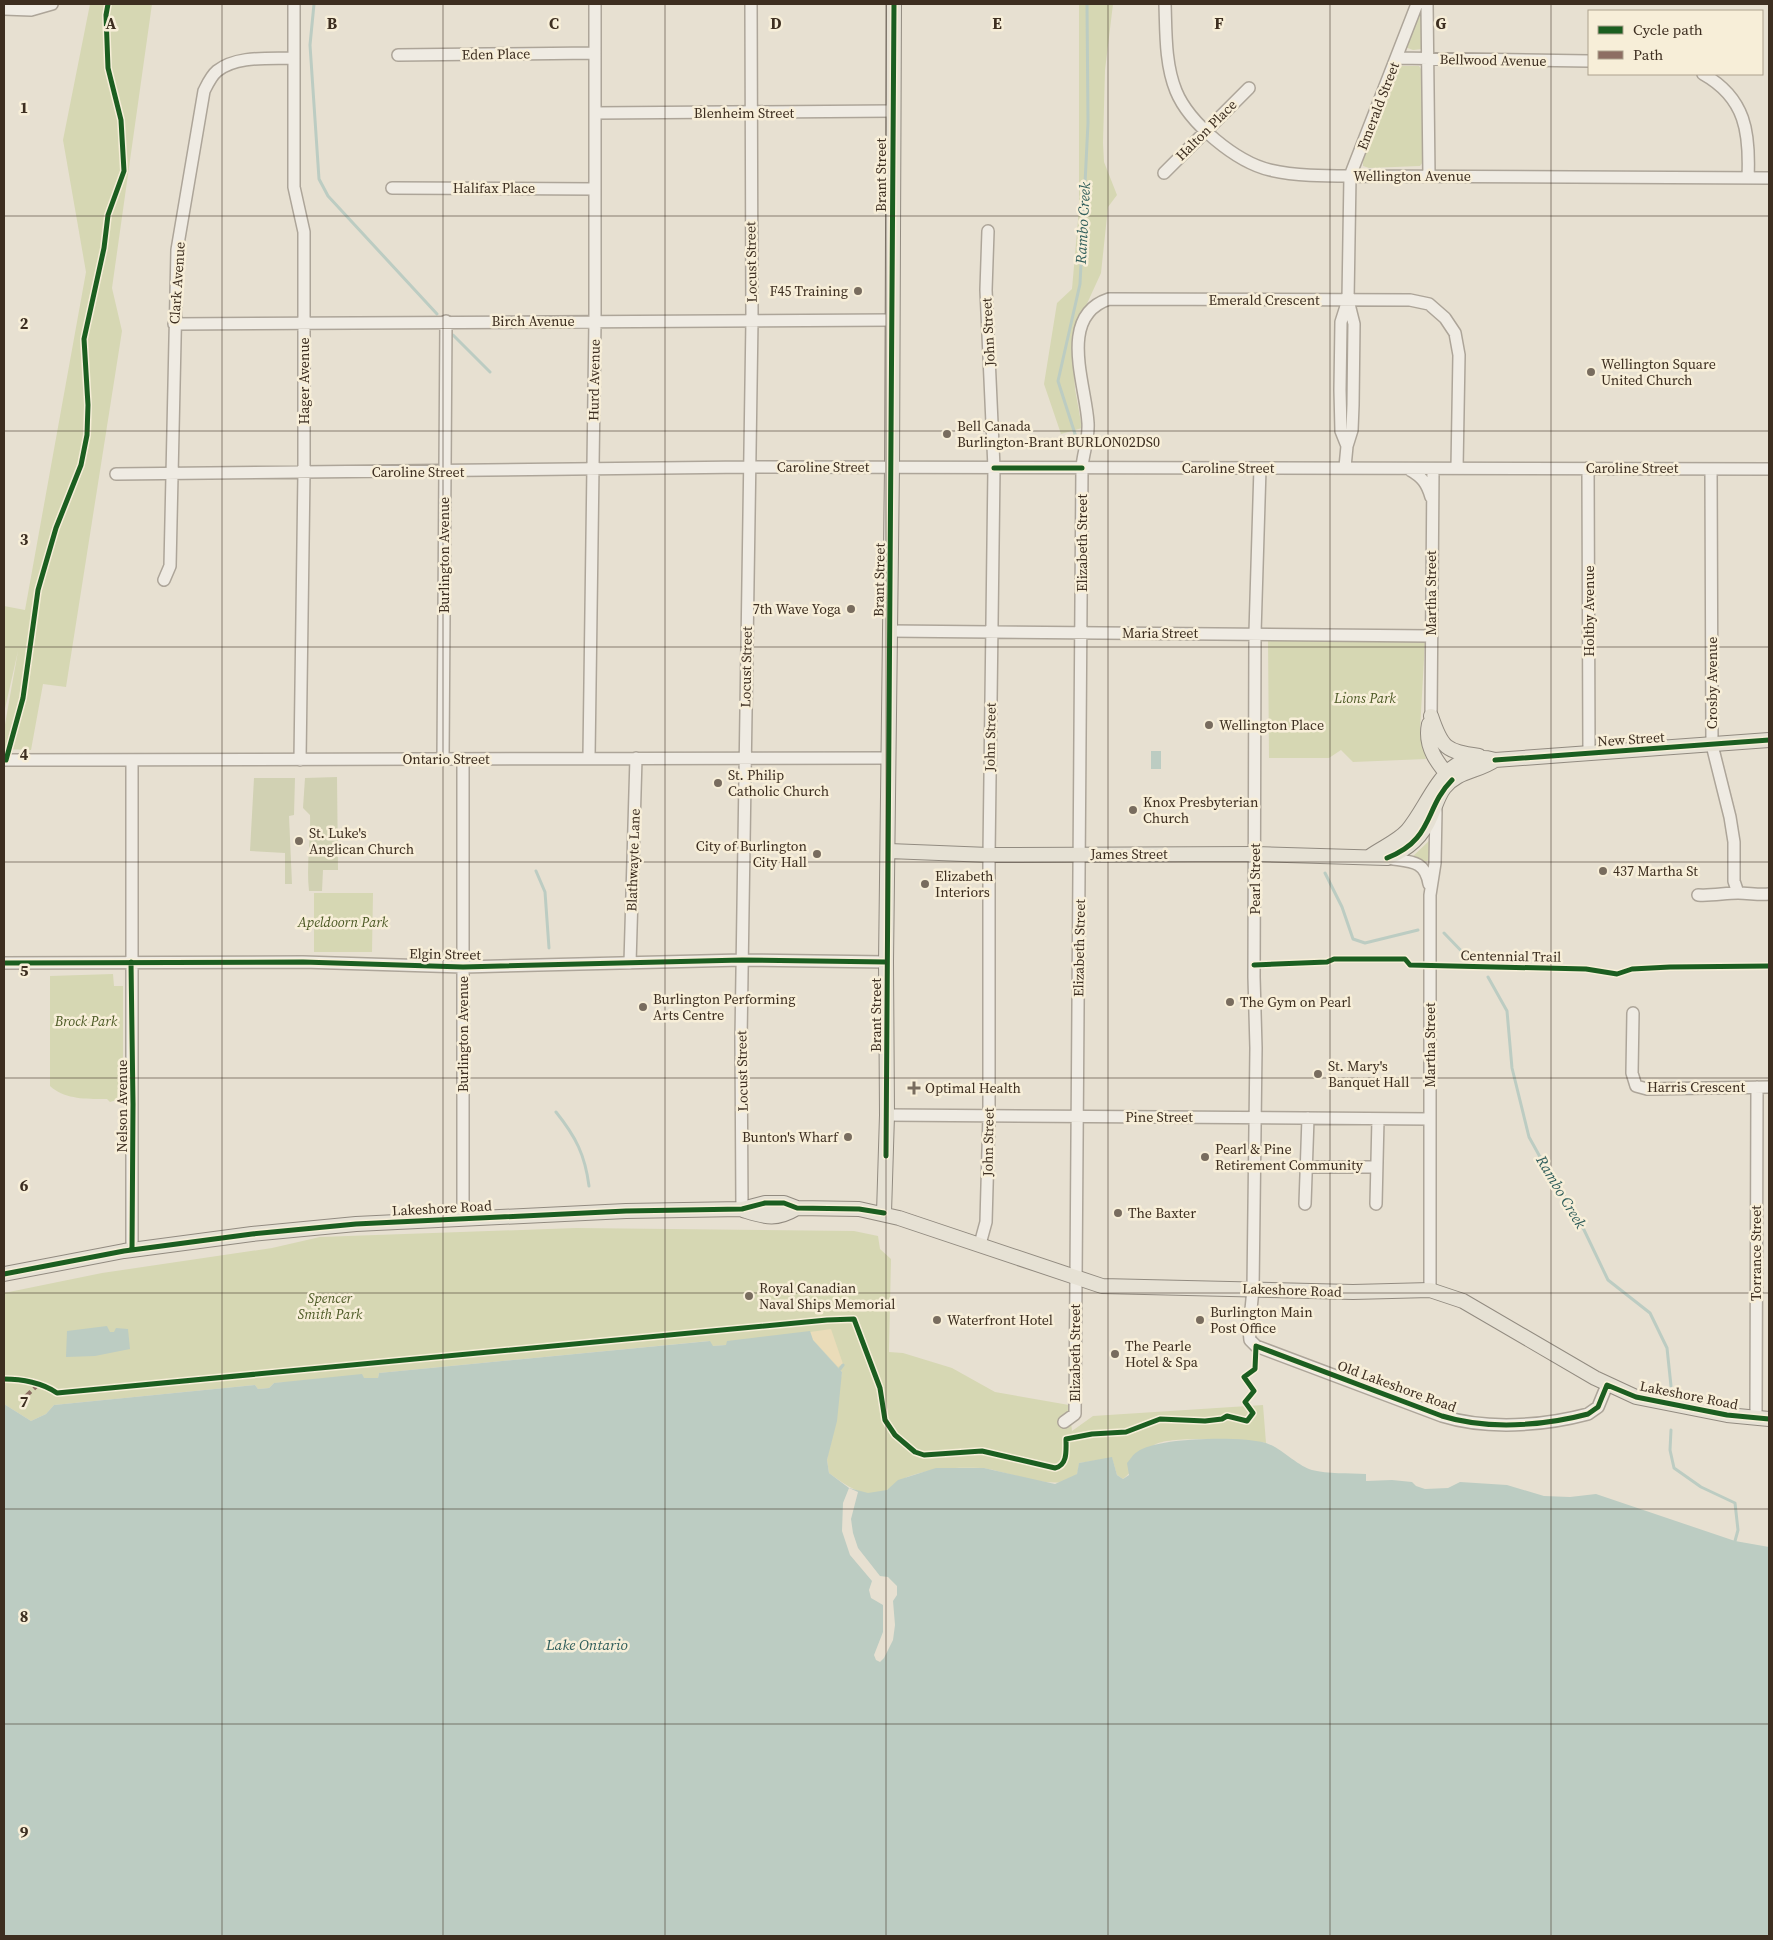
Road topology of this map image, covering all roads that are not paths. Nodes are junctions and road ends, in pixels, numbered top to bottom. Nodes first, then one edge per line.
1 (52, 4) edge
2 (294, 4) edge
3 (595, 4) edge
4 (751, 4) edge
5 (894, 4) edge
6 (1165, 4) edge
7 (1417, 4) edge
8 (1427, 4) edge
9 (4, 9) edge
10 (595, 53) junction
11 (398, 55) dead end
12 (294, 58) junction
13 (1396, 58) junction
14 (1428, 59) junction
15 (1588, 61) edge
16 (1705, 75) edge
17 (1249, 88) dead end
18 (893, 110) junction
19 (595, 113) junction
20 (750, 113) junction
21 (1205, 131) junction
22 (1164, 173) dead end
23 (1350, 176) junction
24 (1429, 176) junction
25 (1748, 178) junction
26 (1769, 178) edge
27 (392, 188) dead end
28 (595, 189) junction
29 (988, 231) dead end
30 (1348, 300) junction
31 (752, 320) junction
32 (892, 320) junction
33 (446, 321) junction
34 (595, 321) junction
35 (304, 323) junction
36 (174, 324) junction
37 (748, 467) junction
38 (892, 467) junction
39 (994, 468) junction
40 (1082, 468) junction
41 (1260, 468) junction
42 (1345, 468) junction
43 (1457, 468) junction
44 (1588, 468) junction
45 (593, 469) junction
46 (1408, 469) junction
47 (1433, 469) junction
48 (1711, 469) junction
49 (1769, 469) edge
50 (444, 471) junction
51 (304, 472) junction
52 (116, 474) dead end
53 (173, 474) junction
54 (1432, 500) junction
55 (164, 580) dead end
56 (889, 631) junction
57 (991, 631) junction
58 (1082, 633) junction
59 (1255, 633) junction
60 (1431, 636) junction
61 (1431, 716) junction
62 (1769, 740) edge
63 (1712, 745) junction
64 (1589, 754) junction
65 (589, 756) junction
66 (745, 757) junction
67 (636, 758) junction
68 (888, 758) junction
69 (443, 759) junction
70 (1489, 759) junction
71 (4, 760) edge
72 (300, 760) junction
73 (463, 760) junction
74 (132, 761) junction
75 (1449, 776) junction
76 (1437, 801) junction
77 (889, 852) junction
78 (1081, 854) junction
79 (1255, 854) junction
80 (989, 855) junction
81 (1369, 857) junction
82 (1387, 858) junction
83 (1738, 893) junction
84 (1769, 894) edge
85 (1430, 895) junction
86 (1698, 895) dead end
87 (742, 960) junction
88 (131, 962) junction
89 (886, 962) junction
90 (4, 963) edge
91 (630, 963) junction
92 (463, 967) junction
93 (1633, 1013) dead end
94 (1757, 1087) junction
95 (1769, 1087) edge
96 (887, 1115) junction
97 (989, 1115) junction
98 (1077, 1116) junction
99 (1254, 1117) junction
100 (1308, 1118) junction
101 (1378, 1119) junction
102 (1430, 1119) junction
103 (1306, 1167) junction
104 (1376, 1167) junction
105 (1305, 1204) dead end
106 (1376, 1204) dead end
107 (742, 1209) junction
108 (884, 1213) junction
109 (463, 1219) junction
110 (980, 1244) junction
111 (132, 1250) junction
112 (4, 1274) edge
113 (1077, 1278) junction
114 (1253, 1289) junction
115 (1430, 1290) junction
116 (1607, 1385) junction
117 (1763, 1419) edge
118 (1064, 1422) dead end

1 - 9 street
2 - 12 street, Hager Avenue
3 - 10 street, Hurd Avenue
4 - 20 street, Locust Street
5 - 18 main road, Brant Street
6 - 21 street, Wellington Avenue
7 - 13 street, Emerald Street
8 - 14 street
10 - 11 street, Eden Place
10 - 19 street, Hurd Avenue
12 - 35 street, Hager Avenue
12 - 36 street, Clark Avenue
13 - 14 street, Bellwood Avenue
13 - 23 street, Emerald Street
14 - 15 street, Bellwood Avenue
14 - 24 street
16 - 25 street
17 - 21 street, Halton Place
18 - 20 street, Blenheim Street
18 - 32 main road, Brant Street
19 - 20 street, Blenheim Street
19 - 28 street, Hurd Avenue
20 - 31 street, Locust Street
21 - 22 street, Halton Place
21 - 23 street, Wellington Avenue
23 - 24 street, Wellington Avenue
23 - 30 street, Emerald Street
24 - 25 street, Wellington Avenue
25 - 26 street, Wellington Avenue
27 - 28 street, Halifax Place
28 - 34 street, Hurd Avenue
29 - 39 street, John Street
30 - 40 street, Emerald Crescent
30 - 42 street, Emerald Street
30 - 43 street, Emerald Crescent
31 - 32 street, Birch Avenue
31 - 34 street, Birch Avenue
31 - 37 street, Locust Street
32 - 38 main road, Brant Street
33 - 34 street, Birch Avenue
33 - 35 street, Birch Avenue
33 - 50 street, Burlington Avenue
34 - 45 street, Hurd Avenue
35 - 36 street, Birch Avenue
35 - 51 street, Hager Avenue
36 - 53 street, Clark Avenue
37 - 38 street, Caroline Street
37 - 45 street, Caroline Street
37 - 66 street, Locust Street
38 - 39 street, Caroline Street
38 - 56 main road, Brant Street
39 - 40 street, Caroline Street
39 - 57 street, John Street
40 - 41 street, Caroline Street
40 - 58 street, Elizabeth Street
41 - 42 street, Caroline Street
41 - 59 street, Pearl Street
42 - 46 street, Caroline Street
43 - 44 street, Caroline Street
43 - 47 street, Caroline Street
44 - 48 street, Caroline Street
44 - 64 street, Holtby Avenue
45 - 50 street, Caroline Street
45 - 65 street, Hurd Avenue
46 - 47 street, Caroline Street
46 - 54 street
47 - 54 street, Martha Street
48 - 49 street, Caroline Street
48 - 63 street, Crosby Avenue
50 - 51 street, Caroline Street
50 - 69 street, Burlington Avenue
51 - 53 street, Caroline Street
51 - 72 street, Hager Avenue
52 - 53 street, Caroline Street
53 - 55 street, Clark Avenue
54 - 60 street, Martha Street
56 - 57 street, Maria Street
56 - 68 main road, Brant Street
57 - 58 street, Maria Street
57 - 80 street, John Street
58 - 59 street, Maria Street
58 - 78 street, Elizabeth Street
59 - 60 street, Maria Street
59 - 79 street, Pearl Street
60 - 61 street, Martha Street
61 - 70 main road
61 - 75 main road
62 - 63 main road, New Street
63 - 64 main road, New Street
63 - 83 street, Crosby Avenue
64 - 70 main road, New Street
65 - 67 street, Ontario Street
65 - 73 street, Ontario Street
66 - 67 street, Ontario Street
66 - 68 street, Ontario Street
66 - 87 street, Locust Street
67 - 91 street, Blathwayte Lane
68 - 77 main road, Brant Street
69 - 72 street, Ontario Street
69 - 73 street, Ontario Street
70 - 75 main road, New Street
71 - 74 street, Ontario Street
72 - 74 street, Ontario Street
73 - 92 street, Burlington Avenue
74 - 88 street, Nelson Avenue
75 - 76 main road
75 - 81 main road
76 - 82 main road
76 - 85 street, Martha Street
77 - 80 main road, James Street
77 - 89 main road, Brant Street
78 - 79 main road, James Street
78 - 80 main road, James Street
78 - 98 street, Elizabeth Street
79 - 81 main road, James Street
79 - 99 street, Pearl Street
80 - 97 street, John Street
81 - 82 main road, James Street
82 - 85 street
83 - 84 street
83 - 86 street
85 - 102 street, Martha Street
87 - 89 street, Elgin Street
87 - 91 street, Elgin Street
87 - 107 street, Locust Street
88 - 90 street, Elgin Street
88 - 92 street, Elgin Street
88 - 111 street, Nelson Avenue
89 - 96 main road, Brant Street
91 - 92 street, Elgin Street
92 - 109 street, Burlington Avenue
93 - 94 street, Harris Crescent
94 - 95 street, Harris Crescent
94 - 117 street, Torrance Street
96 - 97 street, Pine Street
96 - 108 main road, Brant Street
97 - 98 street, Pine Street
97 - 110 street, John Street
98 - 99 street, Pine Street
98 - 113 street, Elizabeth Street
99 - 100 street, Pine Street
99 - 114 street, Pearl Street
100 - 101 street, Pine Street
100 - 103 street
101 - 102 street, Pine Street
101 - 104 street
102 - 115 street, Martha Street
103 - 104 street
103 - 105 street
104 - 106 street
107 - 108 main road, Lakeshore Road
107 - 109 main road, Lakeshore Road
108 - 110 main road, Lakeshore Road
109 - 111 main road, Lakeshore Road
110 - 113 main road, Lakeshore Road
111 - 112 main road, Lakeshore Road
113 - 114 main road, Lakeshore Road
113 - 118 street, Elizabeth Street
114 - 115 main road, Lakeshore Road
114 - 116 street, Old Lakeshore Road
115 - 116 main road, Lakeshore Road
116 - 117 main road, Lakeshore Road

